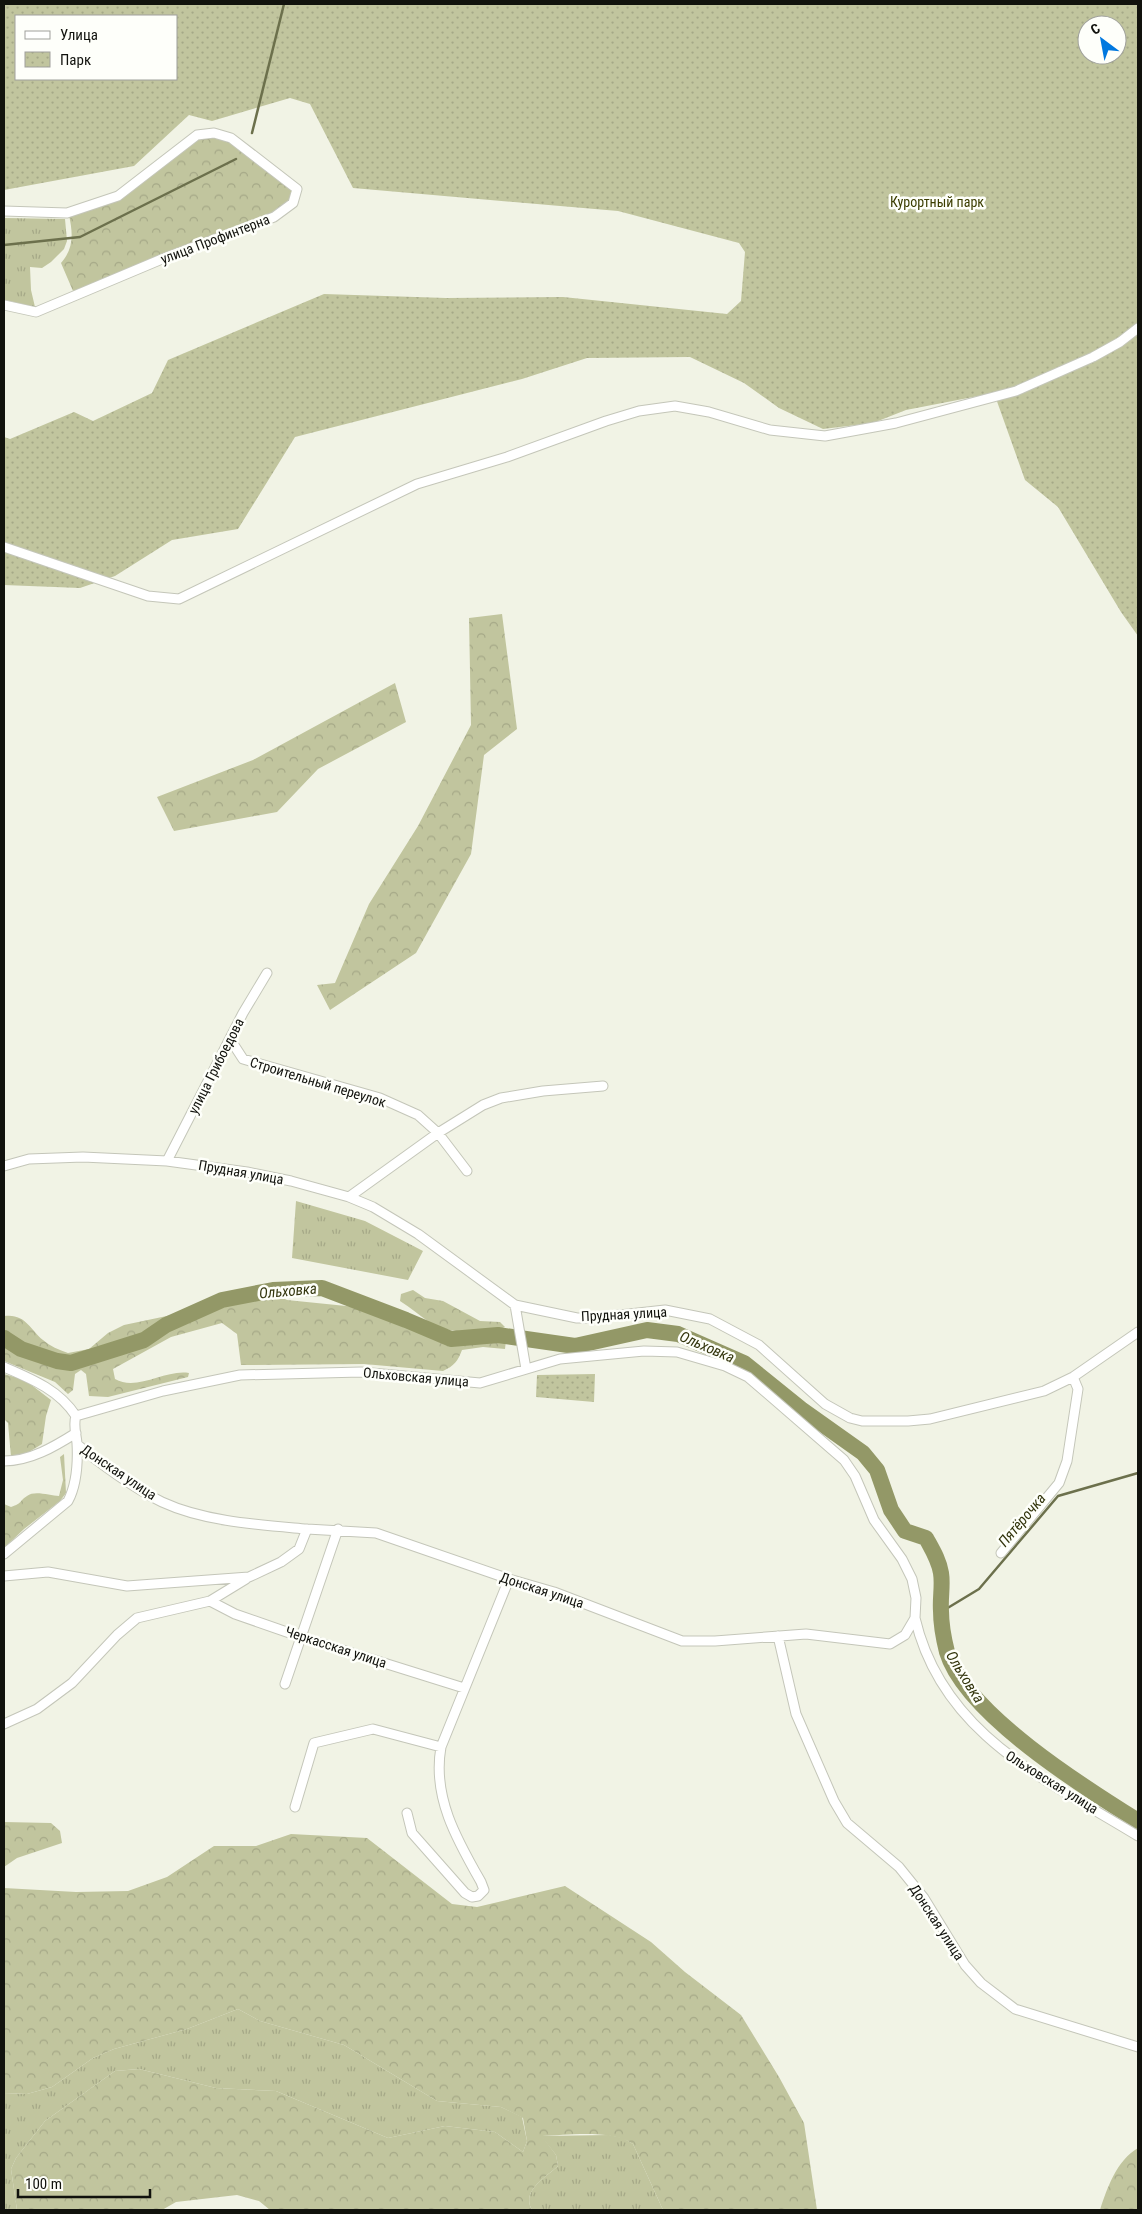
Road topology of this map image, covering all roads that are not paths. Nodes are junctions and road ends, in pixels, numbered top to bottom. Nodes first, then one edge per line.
1 (4, 211) edge
2 (4, 305) edge
3 (1138, 328) edge
4 (4, 547) edge
5 (267, 973) dead end
6 (230, 1039) junction
7 (603, 1086) dead end
8 (438, 1134) junction
9 (167, 1161) junction
10 (5, 1163) edge
11 (467, 1171) dead end
12 (349, 1197) junction
13 (515, 1305) junction
14 (1138, 1332) edge
15 (4, 1367) edge
16 (526, 1370) junction
17 (1074, 1377) junction
18 (76, 1416) junction
19 (76, 1433) junction
20 (77, 1444) junction
21 (4, 1461) edge
22 (308, 1529) junction
23 (338, 1529) junction
24 (1001, 1553) dead end
25 (4, 1554) edge
26 (4, 1576) edge
27 (249, 1577) junction
28 (509, 1579) junction
29 (210, 1601) junction
30 (915, 1618) junction
31 (778, 1636) junction
32 (301, 1637) junction
33 (284, 1684) dead end
34 (464, 1688) junction
35 (4, 1724) edge
36 (441, 1747) junction
37 (295, 1807) dead end
38 (407, 1813) dead end
39 (1138, 1836) edge
40 (1138, 2047) edge

1 - 2 street, улица Профинтерна
3 - 4 street
5 - 6 street, улица Грибоедова
6 - 8 street, Строительный переулок
6 - 9 street, улица Грибоедова
7 - 8 street
8 - 11 street, Строительный переулок
8 - 12 street
9 - 10 street, Прудная улица
9 - 12 street, Прудная улица
12 - 13 street, Прудная улица
13 - 16 street
13 - 17 street, Прудная улица
14 - 17 street, Прудная улица
15 - 18 street
16 - 18 street, Ольховская улица
16 - 30 street, Ольховская улица
17 - 24 street
18 - 19 street, Донская улица
19 - 20 street, Донская улица
19 - 21 street
20 - 22 street, Донская улица
20 - 25 street, Донская улица
22 - 23 street, Донская улица
22 - 27 street
23 - 28 street, Донская улица
23 - 32 street
26 - 27 street
27 - 29 street
28 - 31 street, Донская улица
28 - 34 street
29 - 32 street, Черкасская улица
29 - 35 street
30 - 31 street, Донская улица
30 - 39 street, Ольховская улица
31 - 40 street, Донская улица
32 - 33 street
32 - 34 street, Черкасская улица
34 - 36 street
36 - 37 street
36 - 38 street

